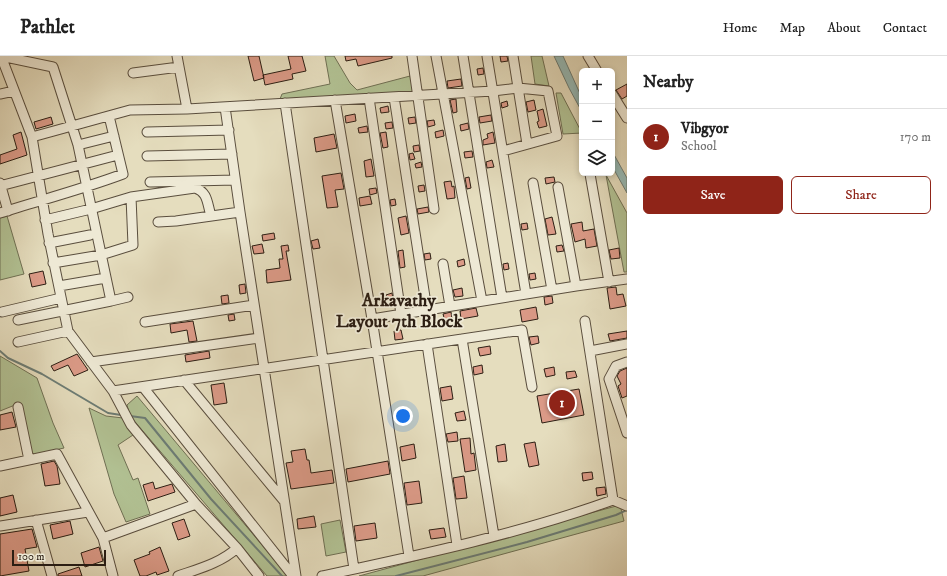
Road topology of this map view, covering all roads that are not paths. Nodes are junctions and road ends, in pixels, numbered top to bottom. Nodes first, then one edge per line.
1 (177, 56) edge
2 (412, 56) edge
3 (436, 56) edge
4 (463, 56) edge
5 (487, 56) edge
6 (513, 56) edge
7 (588, 56) edge
8 (1, 58) edge
9 (179, 67) junction
10 (596, 68) edge
11 (133, 73) dead end
12 (518, 88) junction
13 (14, 91) junction
14 (493, 91) junction
15 (469, 92) junction
16 (0, 94) edge
17 (442, 94) junction
18 (417, 96) junction
19 (394, 97) junction
20 (368, 98) junction
21 (615, 99) edge
22 (335, 100) junction
23 (285, 104) junction
24 (225, 107) junction
25 (187, 109) junction
26 (109, 116) junction
27 (627, 118) edge
28 (71, 126) junction
29 (228, 130) junction
30 (147, 132) dead end
31 (32, 136) junction
32 (114, 136) junction
33 (527, 144) junction
34 (78, 145) junction
35 (503, 151) junction
36 (232, 154) junction
37 (118, 155) junction
38 (147, 156) dead end
39 (82, 165) junction
40 (590, 176) edge
41 (38, 177) junction
42 (236, 180) junction
43 (150, 182) dead end
44 (533, 183) dead end
45 (0, 185) edge
46 (558, 187) dead end
47 (87, 188) junction
48 (131, 197) junction
49 (42, 199) junction
50 (434, 209) dead end
51 (92, 210) junction
52 (4, 212) edge
53 (240, 212) junction
54 (210, 216) junction
55 (45, 220) junction
56 (158, 222) dead end
57 (90, 235) dead end
58 (49, 242) junction
59 (101, 255) junction
60 (54, 263) junction
61 (443, 264) dead end
62 (106, 278) junction
63 (627, 279) edge
64 (609, 282) junction
65 (58, 286) junction
66 (576, 286) junction
67 (552, 290) junction
68 (526, 294) junction
69 (128, 297) dead end
70 (61, 298) junction
71 (502, 298) junction
72 (111, 301) junction
73 (482, 301) junction
74 (254, 305) junction
75 (450, 306) junction
76 (427, 310) junction
77 (64, 311) junction
78 (2, 312) dead end
79 (401, 314) junction
80 (372, 319) junction
81 (18, 320) dead end
82 (585, 321) dead end
83 (145, 322) dead end
84 (68, 331) junction
85 (260, 338) junction
86 (462, 339) junction
87 (18, 342) dead end
88 (427, 344) junction
89 (627, 344) edge
90 (590, 351) junction
91 (377, 352) junction
92 (323, 360) junction
93 (91, 362) junction
94 (627, 362) edge
95 (264, 368) junction
96 (609, 379) junction
97 (184, 380) junction
98 (594, 382) junction
99 (143, 387) junction
100 (532, 387) dead end
101 (113, 391) junction
102 (18, 407) dead end
103 (627, 433) edge
104 (29, 460) junction
105 (0, 466) edge
106 (613, 500) junction
107 (285, 502) junction
108 (196, 504) junction
109 (627, 506) edge
110 (88, 512) junction
111 (36, 520) junction
112 (0, 526) edge
113 (494, 536) junction
114 (103, 538) junction
115 (457, 545) junction
116 (237, 548) junction
117 (409, 556) junction
118 (354, 569) junction
119 (51, 576) edge
120 (113, 576) edge
121 (178, 576) edge
122 (259, 576) edge
123 (293, 576) edge
124 (296, 576) edge
125 (322, 576) edge

1 - 9 street
2 - 18 street
3 - 17 street
4 - 15 street
5 - 14 street
6 - 12 street
7 - 10 street
8 - 13 street
8 - 28 street
9 - 11 street
9 - 25 street
12 - 14 street
12 - 33 street
12 - 33 street
13 - 16 street
13 - 31 street
14 - 15 street
14 - 35 street
15 - 17 street
15 - 71 street
17 - 18 street
17 - 73 street
18 - 19 street
18 - 50 street
19 - 20 street
19 - 76 street
20 - 22 street
20 - 79 street
21 - 27 street
22 - 23 street
22 - 80 street
23 - 24 street
23 - 92 street
24 - 25 street
24 - 29 street
25 - 26 street
26 - 28 street
26 - 32 street
28 - 31 street
28 - 34 street
29 - 30 street
29 - 36 street
31 - 41 street
32 - 34 street
32 - 37 street
33 - 35 street
34 - 39 street
35 - 68 street
36 - 38 street
36 - 42 street
37 - 39 street
37 - 47 street
39 - 41 street
39 - 47 street
40 - 64 street
41 - 45 street
41 - 49 street
42 - 43 street
42 - 53 street
44 - 67 street
45 - 52 street
46 - 66 street
47 - 49 street
47 - 51 street
48 - 51 street
48 - 54 street
48 - 59 street
49 - 52 street
49 - 55 street
51 - 55 street
51 - 59 street
53 - 54 street
53 - 74 street
54 - 56 street
55 - 58 street
57 - 58 street
58 - 60 street
59 - 60 street
59 - 62 street
60 - 65 street
61 - 75 street
62 - 65 street
62 - 72 street
63 - 64 street
64 - 66 street
65 - 70 street
66 - 67 street
67 - 68 street
68 - 71 street
69 - 72 street
70 - 77 street
70 - 78 street
71 - 73 street
72 - 77 street
73 - 75 street
74 - 83 street
74 - 85 street
75 - 76 street
76 - 79 street
77 - 81 street
77 - 84 street
79 - 80 street
80 - 91 street
82 - 90 street
84 - 87 street
84 - 93 street
85 - 93 street
85 - 95 street
86 - 88 street
86 - 100 street
86 - 113 street
88 - 91 street
88 - 115 street
89 - 90 street
90 - 98 street
91 - 92 street
91 - 117 street
92 - 95 street
92 - 118 street
93 - 101 street
94 - 96 street
95 - 97 street
95 - 107 street
96 - 98 street
96 - 103 street
97 - 99 street
97 - 107 street
98 - 106 street
99 - 101 street
99 - 123 street
101 - 108 street
102 - 104 street
104 - 105 street
104 - 110 street
106 - 109 street
106 - 113 street
107 - 124 street
108 - 114 street
108 - 116 street
110 - 111 street
110 - 114 street
111 - 112 street
111 - 119 street
113 - 115 street
114 - 120 street
115 - 117 street
116 - 121 street
116 - 122 street
117 - 118 street
118 - 125 street

